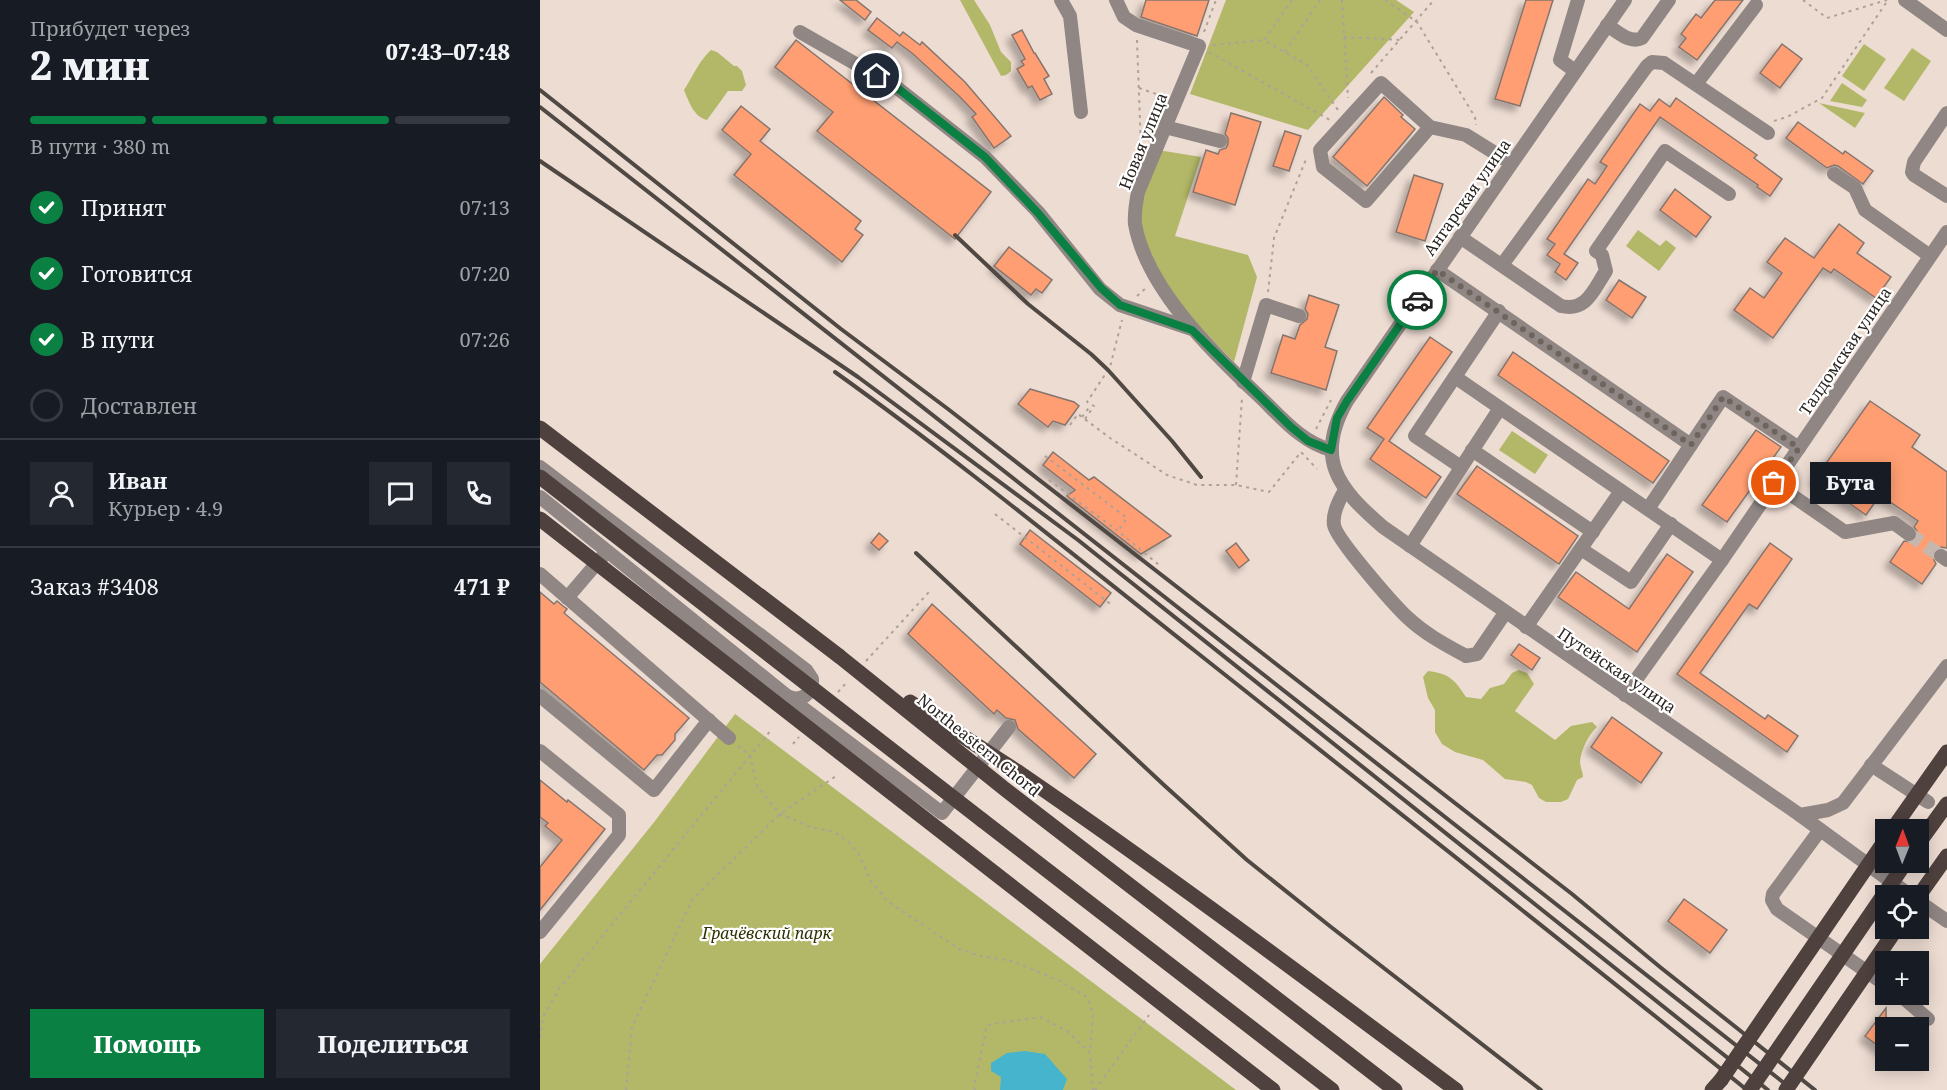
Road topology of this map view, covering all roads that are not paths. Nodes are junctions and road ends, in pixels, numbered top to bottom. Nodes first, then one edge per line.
1 (1060, 0) edge
2 (1116, 0) edge
3 (1578, 0) edge
4 (1625, 0) edge
5 (1669, 0) edge
6 (1905, 0) edge
7 (1755, 5) dead end
8 (1607, 25) junction
9 (1947, 30) edge
10 (800, 32) dead end
11 (1575, 71) junction
12 (1696, 84) junction
13 (1081, 112) dead end
14 (1947, 113) edge
15 (1165, 127) junction
16 (1430, 127) junction
17 (1763, 129) road end
18 (1220, 141) dead end
19 (1511, 163) junction
20 (1834, 174) dead end
21 (1729, 194) dead end
22 (1947, 196) edge
23 (1947, 232) edge
24 (1460, 237) junction
25 (1930, 256) junction
26 (1502, 265) junction
27 (1437, 270) junction
28 (1499, 311) junction
29 (1299, 316) dead end
30 (1192, 330) junction
31 (1455, 377) junction
32 (1243, 382) junction
33 (1500, 408) junction
34 (540, 428) edge
35 (1691, 445) junction
36 (1799, 448) junction
37 (1331, 450) junction
38 (1472, 450) junction
39 (540, 467) edge
40 (1461, 467) junction
41 (540, 477) edge
42 (1774, 483) junction
43 (1345, 490) junction
44 (1621, 491) junction
45 (540, 497) edge
46 (1648, 509) junction
47 (540, 519) edge
48 (613, 523) junction
49 (1671, 524) junction
50 (1593, 532) junction
51 (1909, 534) tunnel mouth
52 (1410, 546) junction
53 (1581, 549) junction
54 (603, 552) junction
55 (1722, 560) junction
56 (540, 574) edge
57 (567, 598) junction
58 (1505, 613) junction
59 (1526, 627) junction
60 (839, 656) junction
61 (1947, 666) edge
62 (1625, 695) junction
63 (540, 696) edge
64 (787, 696) junction
65 (709, 720) junction
66 (1009, 727) dead end
67 (729, 738) dead end
68 (540, 751) edge
69 (1947, 752) edge
70 (1871, 765) junction
71 (1928, 802) dead end
72 (1947, 804) edge
73 (1800, 815) junction
74 (1900, 819) edge
75 (1929, 829) edge
76 (1820, 830) junction
77 (1875, 855) edge
78 (1947, 856) edge
79 (1898, 873) edge
80 (1896, 885) edge
81 (1927, 885) edge
82 (1929, 907) edge
83 (1947, 921) edge
84 (540, 932) edge
85 (1889, 939) edge
86 (1875, 977) edge
87 (1912, 1005) edge
88 (1926, 1017) edge
89 (1276, 1047) junction
90 (1716, 1087) edge
91 (1273, 1090) edge
92 (1324, 1090) edge
93 (1332, 1090) edge
94 (1395, 1090) edge
95 (1456, 1090) edge
96 (1750, 1090) edge
97 (1786, 1090) edge

1 - 13 street
2 - 15 street, Новая улица
3 - 11 street
4 - 8 street, Ангарская улица
5 - 8 street
6 - 9 street
7 - 12 street
8 - 11 street, Ангарская улица
10 - 30 street
11 - 19 street, Ангарская улица
12 - 17 street
12 - 26 street
14 - 22 street
15 - 18 street
15 - 30 street, Новая улица
16 - 16 street
16 - 19 street
19 - 24 street, Ангарская улица
20 - 25 street
21 - 26 street
23 - 25 street, Талдомская улица
24 - 26 street
24 - 27 street, Ангарская улица
25 - 36 street, Талдомская улица
27 - 28 street
27 - 37 street, Ангарская улица
28 - 31 street
28 - 35 street
29 - 32 street
30 - 32 street, Новая улица
31 - 33 street
31 - 40 street
32 - 37 street, Новая улица
33 - 38 street
33 - 44 street
34 - 60 main road, Northeastern Chord
35 - 36 street
35 - 46 street
36 - 42 street, Талдомская улица
37 - 43 street, Путейская улица
38 - 40 street
38 - 50 street
39 - 48 street
40 - 52 street
41 - 89 main road, bridge
42 - 51 street
42 - 55 street, Талдомская улица
43 - 52 street, Путейская улица
43 - 58 street
44 - 46 street
44 - 50 street
45 - 54 street
46 - 49 street
47 - 91 main road, bridge
48 - 54 street
48 - 64 street
49 - 53 street
49 - 55 street
50 - 53 street
52 - 58 street, Путейская улица
53 - 59 street
54 - 57 street
54 - 64 street
55 - 62 street, Талдомская улица
56 - 57 street
57 - 65 street
58 - 59 street, Путейская улица
59 - 62 street, Путейская улица
60 - 94 main road, Northeastern Chord, bridge
60 - 95 main road, bridge
61 - 70 street
62 - 73 street, Путейская улица
63 - 65 street
64 - 66 street
65 - 67 street
68 - 84 street
69 - 74 main road, bridge
70 - 71 street
70 - 73 street
72 - 75 main road
73 - 76 street, Путейская улица
76 - 80 street, Путейская улица
76 - 86 street
77 - 90 main road, bridge
78 - 81 main road
79 - 96 main road, bridge
82 - 83 street
85 - 97 main road, bridge
87 - 88 street
89 - 92 main road
89 - 93 main road

